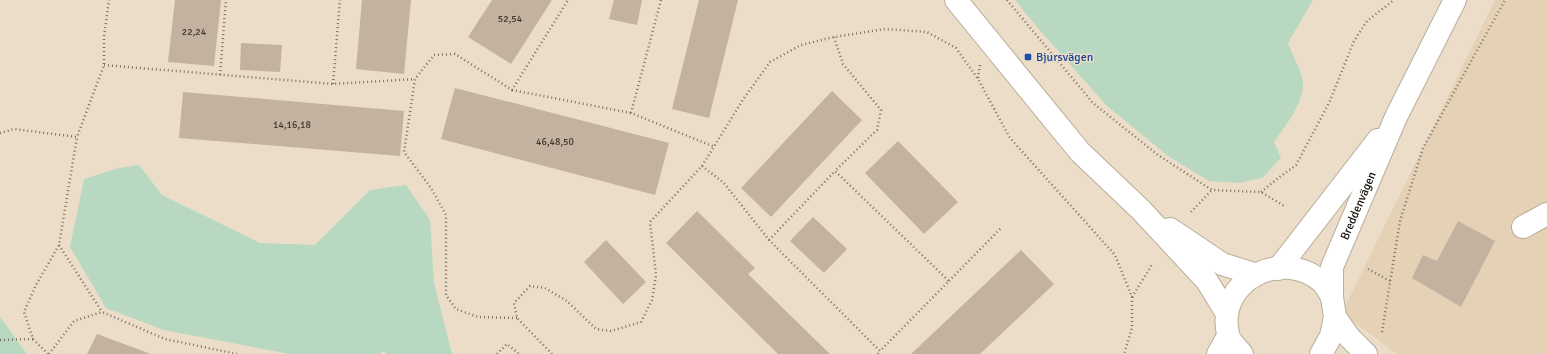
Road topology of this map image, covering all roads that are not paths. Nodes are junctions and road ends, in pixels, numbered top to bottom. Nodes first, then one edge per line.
1 (956, 0) edge
2 (1455, 0) edge
3 (1396, 117) junction
4 (1141, 210) junction
5 (1547, 214) edge
6 (1523, 227) dead end
7 (1278, 269) junction
8 (1254, 274) junction
9 (1334, 307) junction
10 (1226, 312) junction
11 (1223, 345) edge
12 (1242, 354) edge
13 (1321, 354) edge
14 (1366, 354) edge

1 - 4 street
2 - 3 street, Breddenvägen
3 - 7 street, Breddenvägen
3 - 9 street, Breddenvägen
4 - 8 street
4 - 10 street
5 - 6 street
7 - 8 street
7 - 9 street
8 - 10 street
9 - 13 street, Breddenvägen
9 - 14 street
10 - 11 street
11 - 12 street

